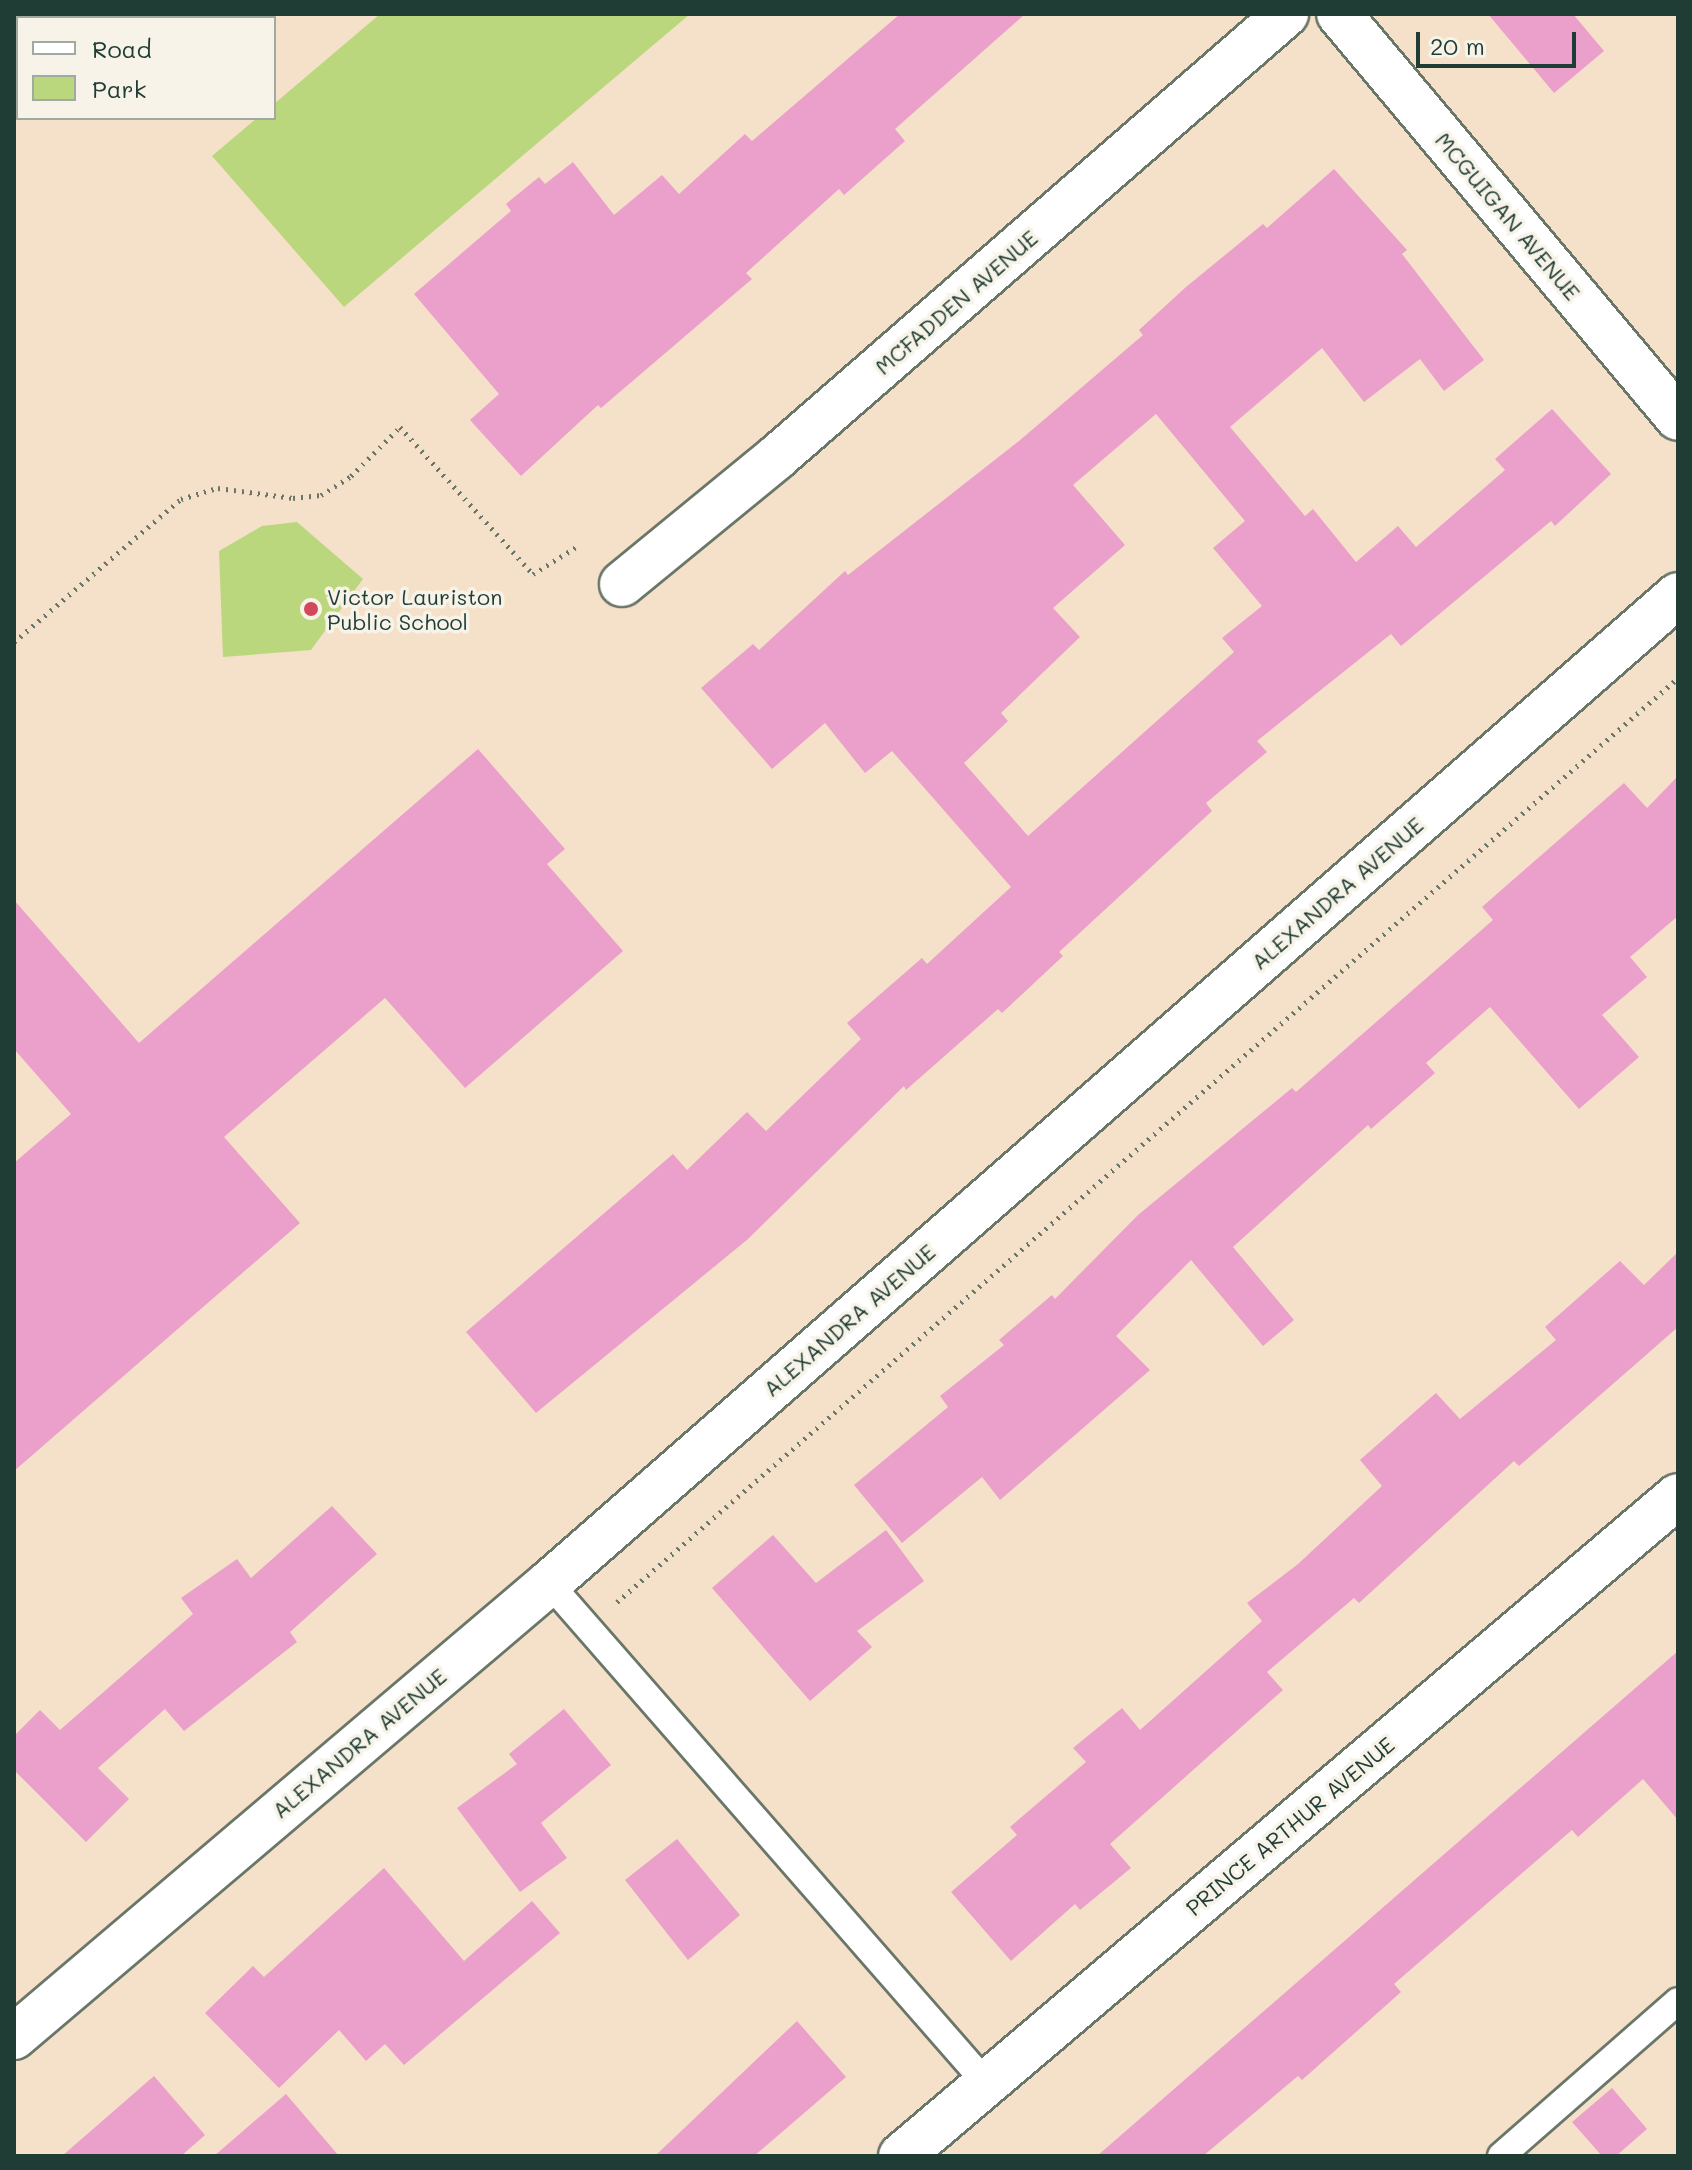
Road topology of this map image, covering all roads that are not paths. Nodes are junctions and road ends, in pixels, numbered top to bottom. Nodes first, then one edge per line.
1 (1286, 14) edge
2 (1339, 14) edge
3 (1678, 418) edge
4 (622, 584) dead end
5 (1678, 595) edge
6 (1678, 1496) edge
7 (549, 1583) junction
8 (1678, 2001) edge
9 (14, 2037) edge
10 (986, 2083) junction
11 (901, 2156) edge
12 (1501, 2156) edge

1 - 4 street, MCFADDEN AVENUE
2 - 3 street, MCGUIGAN AVENUE
5 - 7 street, ALEXANDRA AVENUE
6 - 10 street, PRINCE ARTHUR AVENUE
7 - 9 street, ALEXANDRA AVENUE
7 - 10 lane
8 - 12 lane
10 - 11 street, PRINCE ARTHUR AVENUE

